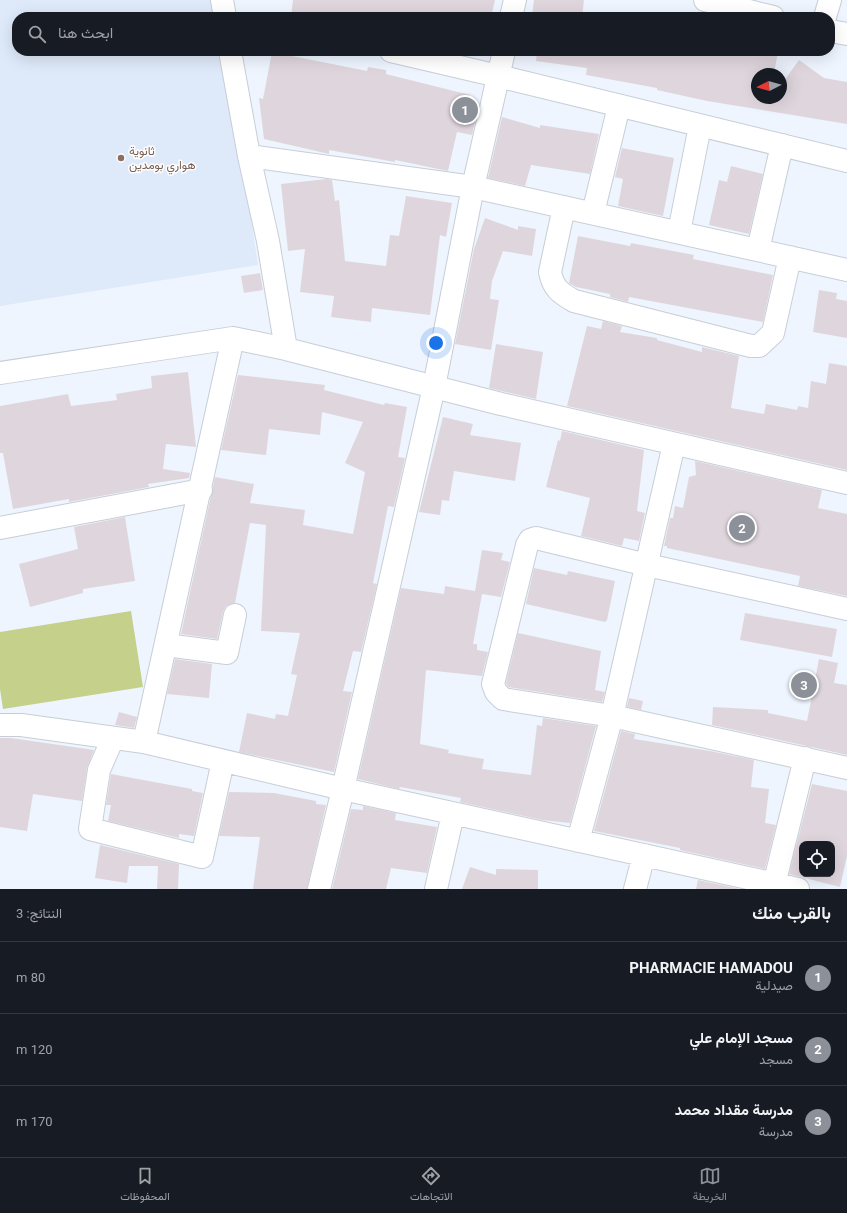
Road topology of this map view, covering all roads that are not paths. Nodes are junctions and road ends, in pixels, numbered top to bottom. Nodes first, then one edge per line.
1 (222, 0) edge
2 (515, 0) edge
3 (705, 0) edge
4 (830, 0) edge
5 (224, 12) edge
6 (512, 12) edge
7 (753, 12) edge
8 (826, 12) edge
9 (835, 32) edge
10 (847, 34) edge
11 (231, 56) edge
12 (412, 56) edge
13 (503, 56) edge
14 (498, 76) junction
15 (619, 106) junction
16 (700, 126) junction
17 (782, 146) junction
18 (249, 156) junction
19 (847, 161) edge
20 (473, 187) junction
21 (564, 207) junction
22 (593, 213) junction
23 (679, 232) junction
24 (758, 250) junction
25 (790, 257) junction
26 (847, 270) edge
27 (234, 338) junction
28 (286, 349) junction
29 (0, 372) edge
30 (434, 387) junction
31 (674, 444) junction
32 (847, 483) edge
33 (201, 490) junction
34 (0, 528) edge
35 (647, 565) junction
36 (847, 609) edge
37 (235, 615) dead end
38 (166, 645) junction
39 (612, 716) junction
40 (0, 725) edge
41 (113, 738) junction
42 (144, 742) junction
43 (805, 758) junction
44 (223, 761) junction
45 (847, 768) edge
46 (343, 789) junction
47 (453, 814) junction
48 (578, 841) junction
49 (644, 855) junction
50 (774, 886) edge
51 (319, 889) edge
52 (436, 889) edge
53 (635, 889) edge
54 (798, 889) edge

1 - 5 street
2 - 6 street
3 - 7 street
4 - 8 street
9 - 10 street
11 - 18 street
12 - 14 street
13 - 14 street
14 - 15 street
14 - 20 street
15 - 16 street
15 - 22 street
16 - 17 street
16 - 23 street
17 - 19 street
17 - 24 street
18 - 20 street
18 - 28 street
20 - 21 street
20 - 30 street
21 - 22 street
21 - 25 street
22 - 23 street
23 - 24 street
24 - 25 street
25 - 26 street
27 - 28 street
27 - 29 street
27 - 33 street
28 - 30 street
30 - 31 street
30 - 46 street
31 - 32 street
31 - 35 street
33 - 34 street
33 - 38 street
35 - 36 street
35 - 39 street
35 - 39 street
37 - 38 street
38 - 42 street
39 - 43 street
39 - 48 street
40 - 41 street
41 - 42 street
41 - 44 street
42 - 44 street
43 - 45 street
43 - 50 street
44 - 46 street
46 - 47 street
46 - 51 street
47 - 48 street
47 - 52 street
48 - 49 street
49 - 50 street
49 - 53 street
50 - 54 street

